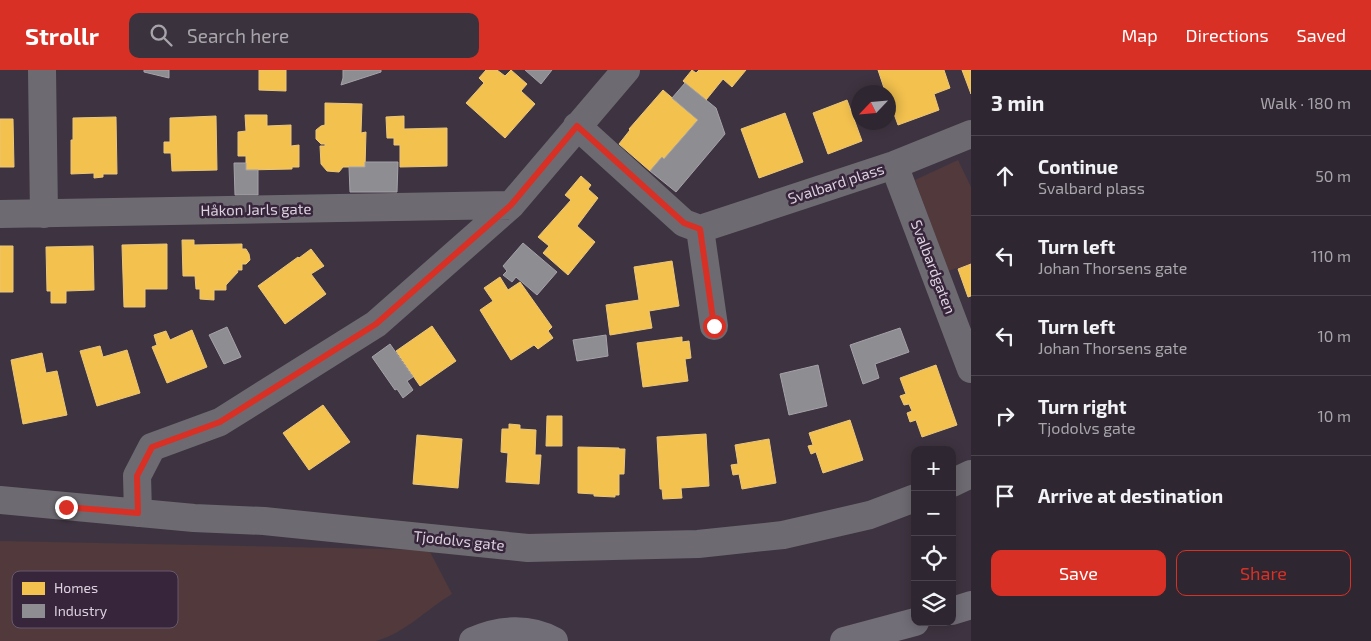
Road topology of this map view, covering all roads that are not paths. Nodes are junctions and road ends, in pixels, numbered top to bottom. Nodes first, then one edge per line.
1 (42, 70) edge
2 (626, 70) edge
3 (577, 126) junction
4 (971, 134) edge
5 (894, 164) junction
6 (511, 205) junction
7 (0, 214) edge
8 (44, 214) junction
9 (700, 229) junction
10 (714, 326) dead end
11 (971, 369) edge
12 (971, 474) edge
13 (956, 481) edge
14 (0, 500) edge
15 (911, 500) edge
16 (138, 513) junction
17 (971, 604) edge
18 (956, 610) edge
19 (911, 623) edge
20 (473, 641) edge
21 (554, 641) edge
22 (844, 641) edge

1 - 8 street
2 - 3 street
3 - 6 street
3 - 9 street
4 - 5 street, Svalbard plass
5 - 9 street, Svalbard plass
5 - 11 street, Svalbardgaten
6 - 8 street, Håkon Jarls gate
6 - 16 street
7 - 8 street, Håkon Jarls gate
9 - 10 street
12 - 13 street
14 - 16 street, Tjodolvs gate
15 - 16 street, Tjodolvs gate
17 - 18 highway
19 - 22 highway
20 - 21 highway

